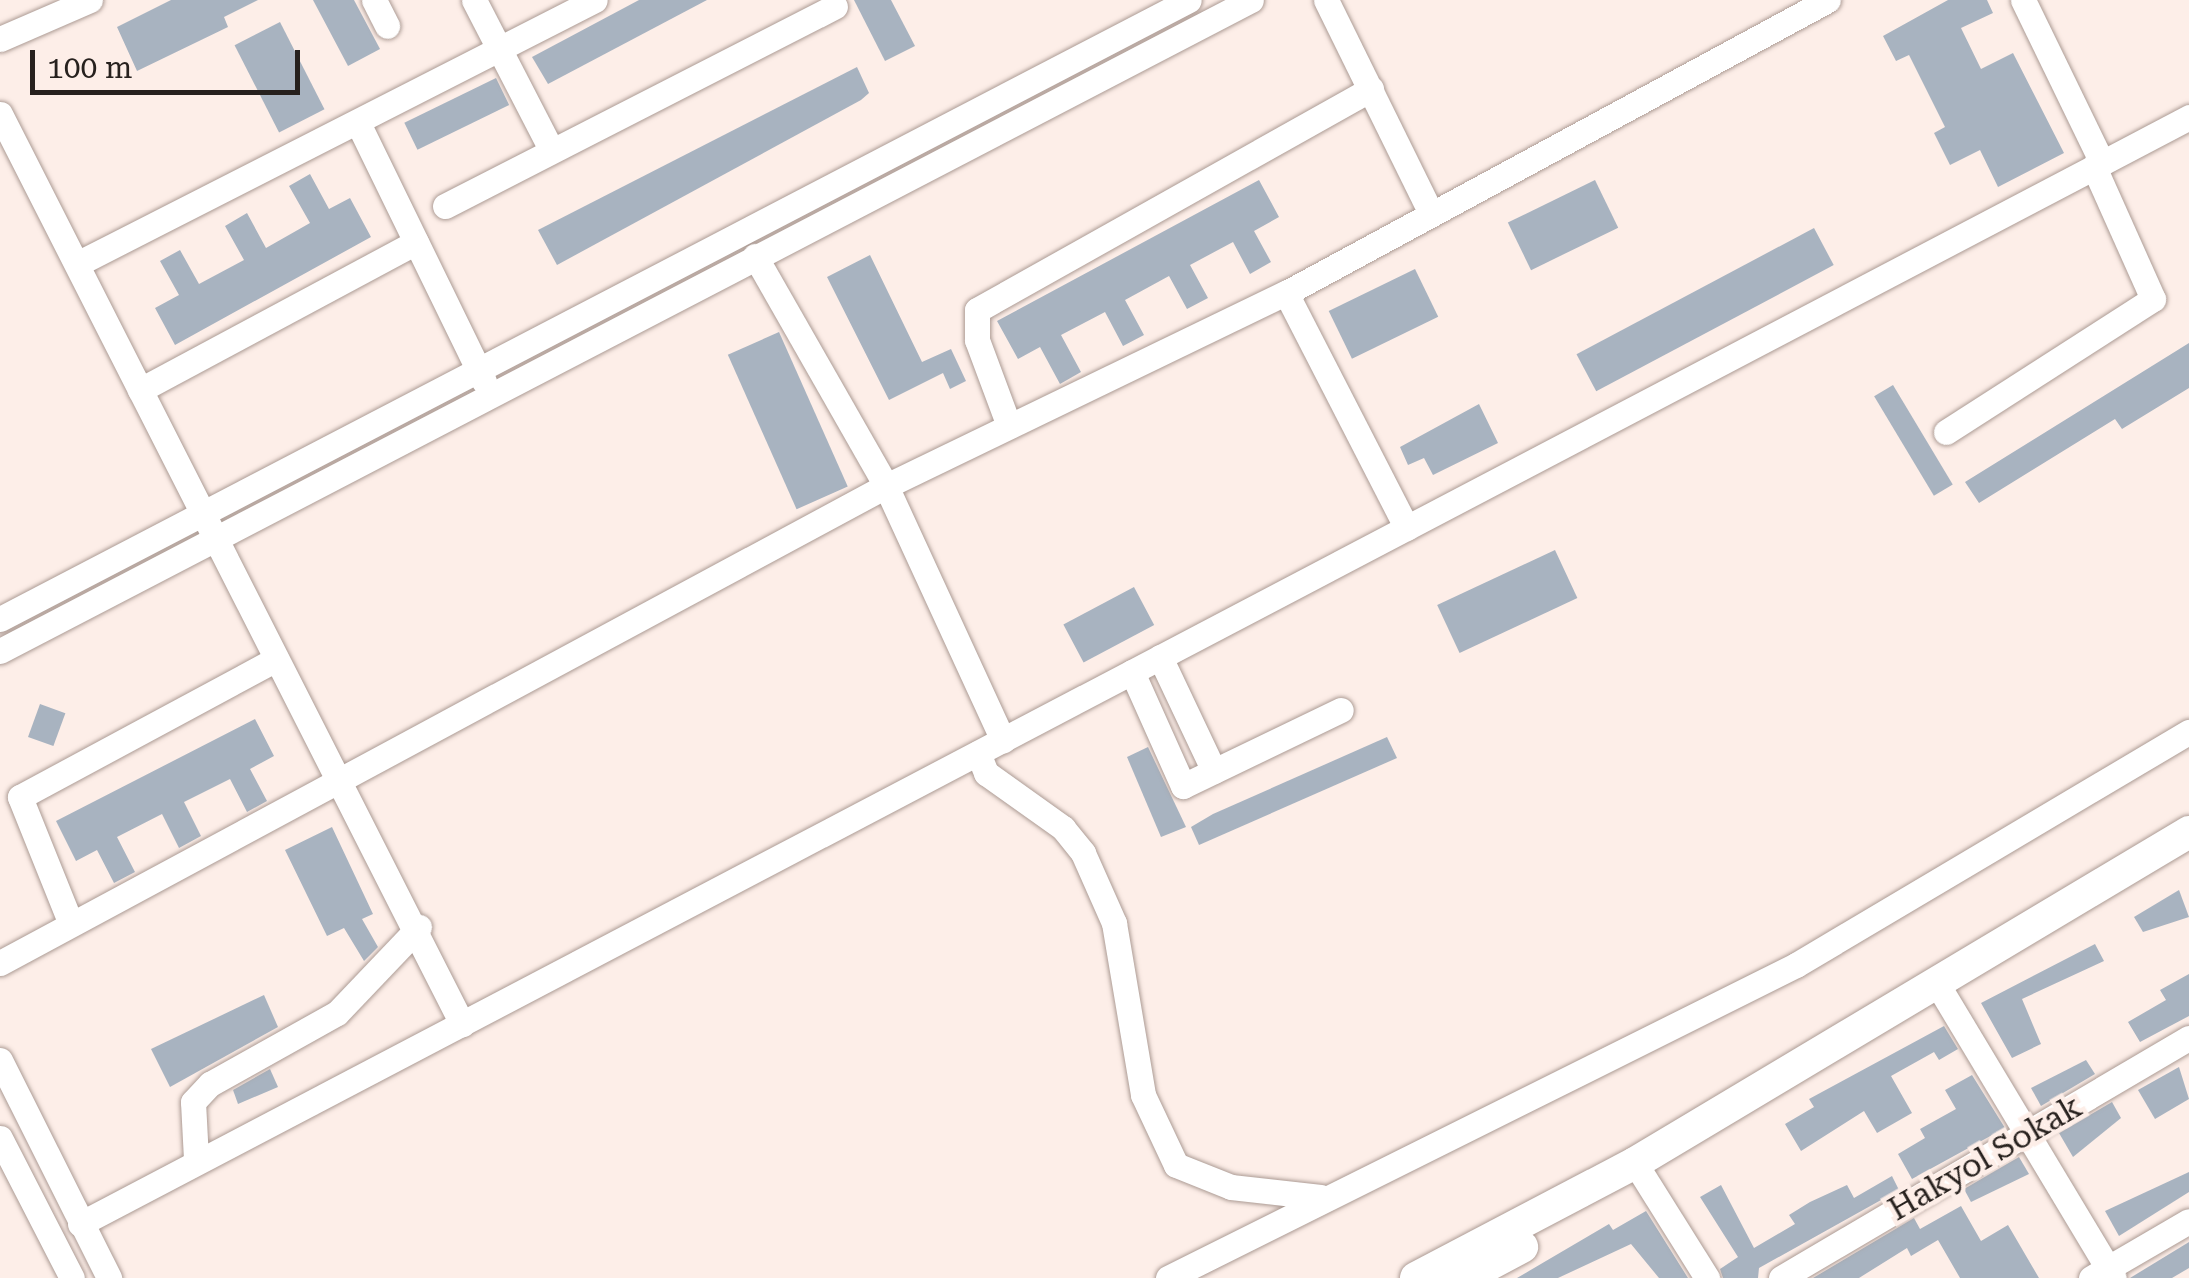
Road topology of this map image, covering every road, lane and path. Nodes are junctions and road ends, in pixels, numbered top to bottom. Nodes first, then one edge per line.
1 (90, 0) edge
2 (374, 0) edge
3 (474, 0) edge
4 (595, 0) edge
5 (1188, 0) edge
6 (1252, 0) edge
7 (1326, 0) edge
8 (1828, 0) edge
9 (2023, 0) edge
10 (835, 6) dead end
11 (387, 26) dead end
12 (0, 40) edge
13 (500, 52) junction
14 (1371, 89) junction
15 (0, 114) edge
16 (2189, 117) edge
17 (359, 125) junction
18 (551, 150) junction
19 (2098, 165) junction
20 (445, 206) dead end
21 (1431, 213) junction
22 (416, 242) junction
23 (756, 256) junction
24 (76, 264) junction
25 (1286, 293) junction
26 (477, 370) junction
27 (140, 390) junction
28 (492, 393) junction
29 (1008, 426) junction
30 (1946, 432) dead end
31 (886, 486) junction
32 (203, 512) junction
33 (1407, 528) junction
34 (216, 539) junction
35 (0, 619) edge
36 (0, 651) edge
37 (1160, 658) junction
38 (276, 659) junction
39 (1132, 672) junction
40 (1341, 710) dead end
41 (2189, 732) edge
42 (1002, 740) junction
43 (978, 752) junction
44 (1214, 771) junction
45 (338, 780) junction
46 (2189, 832) edge
47 (2189, 856) edge
48 (71, 924) junction
49 (418, 926) junction
50 (0, 963) edge
51 (1942, 990) junction
52 (462, 1024) junction
53 (2189, 1038) edge
54 (0, 1060) edge
55 (2029, 1132) junction
56 (0, 1138) edge
57 (196, 1160) junction
58 (1642, 1171) junction
59 (1320, 1197) junction
60 (2189, 1221) edge
61 (80, 1224) junction
62 (2105, 1275) edge
63 (72, 1278) edge
64 (109, 1278) edge
65 (1168, 1278) edge
66 (1416, 1278) edge
67 (1464, 1278) edge
68 (1707, 1278) edge
69 (1781, 1278) edge

1 - 12 street
2 - 11 street
3 - 13 street
4 - 13 street
5 - 26 street
6 - 23 street
7 - 14 street
8 - 21 street
9 - 19 street
10 - 18 street
13 - 17 street
13 - 18 street
14 - 21 street
14 - 29 street
15 - 24 street
16 - 19 street
17 - 22 street
17 - 24 street
18 - 20 street
19 - 30 street
19 - 33 street
21 - 25 street
22 - 26 street
22 - 27 street
23 - 28 street
23 - 31 street
24 - 27 street
25 - 29 street
25 - 33 street
26 - 28 street
26 - 32 street
27 - 32 street
28 - 34 street
29 - 31 street
31 - 42 street
31 - 45 street
32 - 34 street
32 - 35 street
33 - 37 street
34 - 36 street
34 - 38 street
37 - 39 street
37 - 44 street
38 - 45 street
38 - 48 street
39 - 42 street
39 - 44 street
40 - 44 street
41 - 59 street
42 - 43 street
43 - 52 street
43 - 59 street
45 - 48 street
45 - 49 street
46 - 51 main road
47 - 51 main road
48 - 50 street
49 - 52 street
49 - 57 street
51 - 55 street
51 - 58 main road
52 - 57 street
53 - 55 street, Hakyol Sokak
54 - 61 street
55 - 62 street
55 - 69 street, Hakyol Sokak
56 - 63 street
57 - 61 street
58 - 66 main road
58 - 67 main road
58 - 68 street
59 - 65 street
60 - 62 street
61 - 64 street

